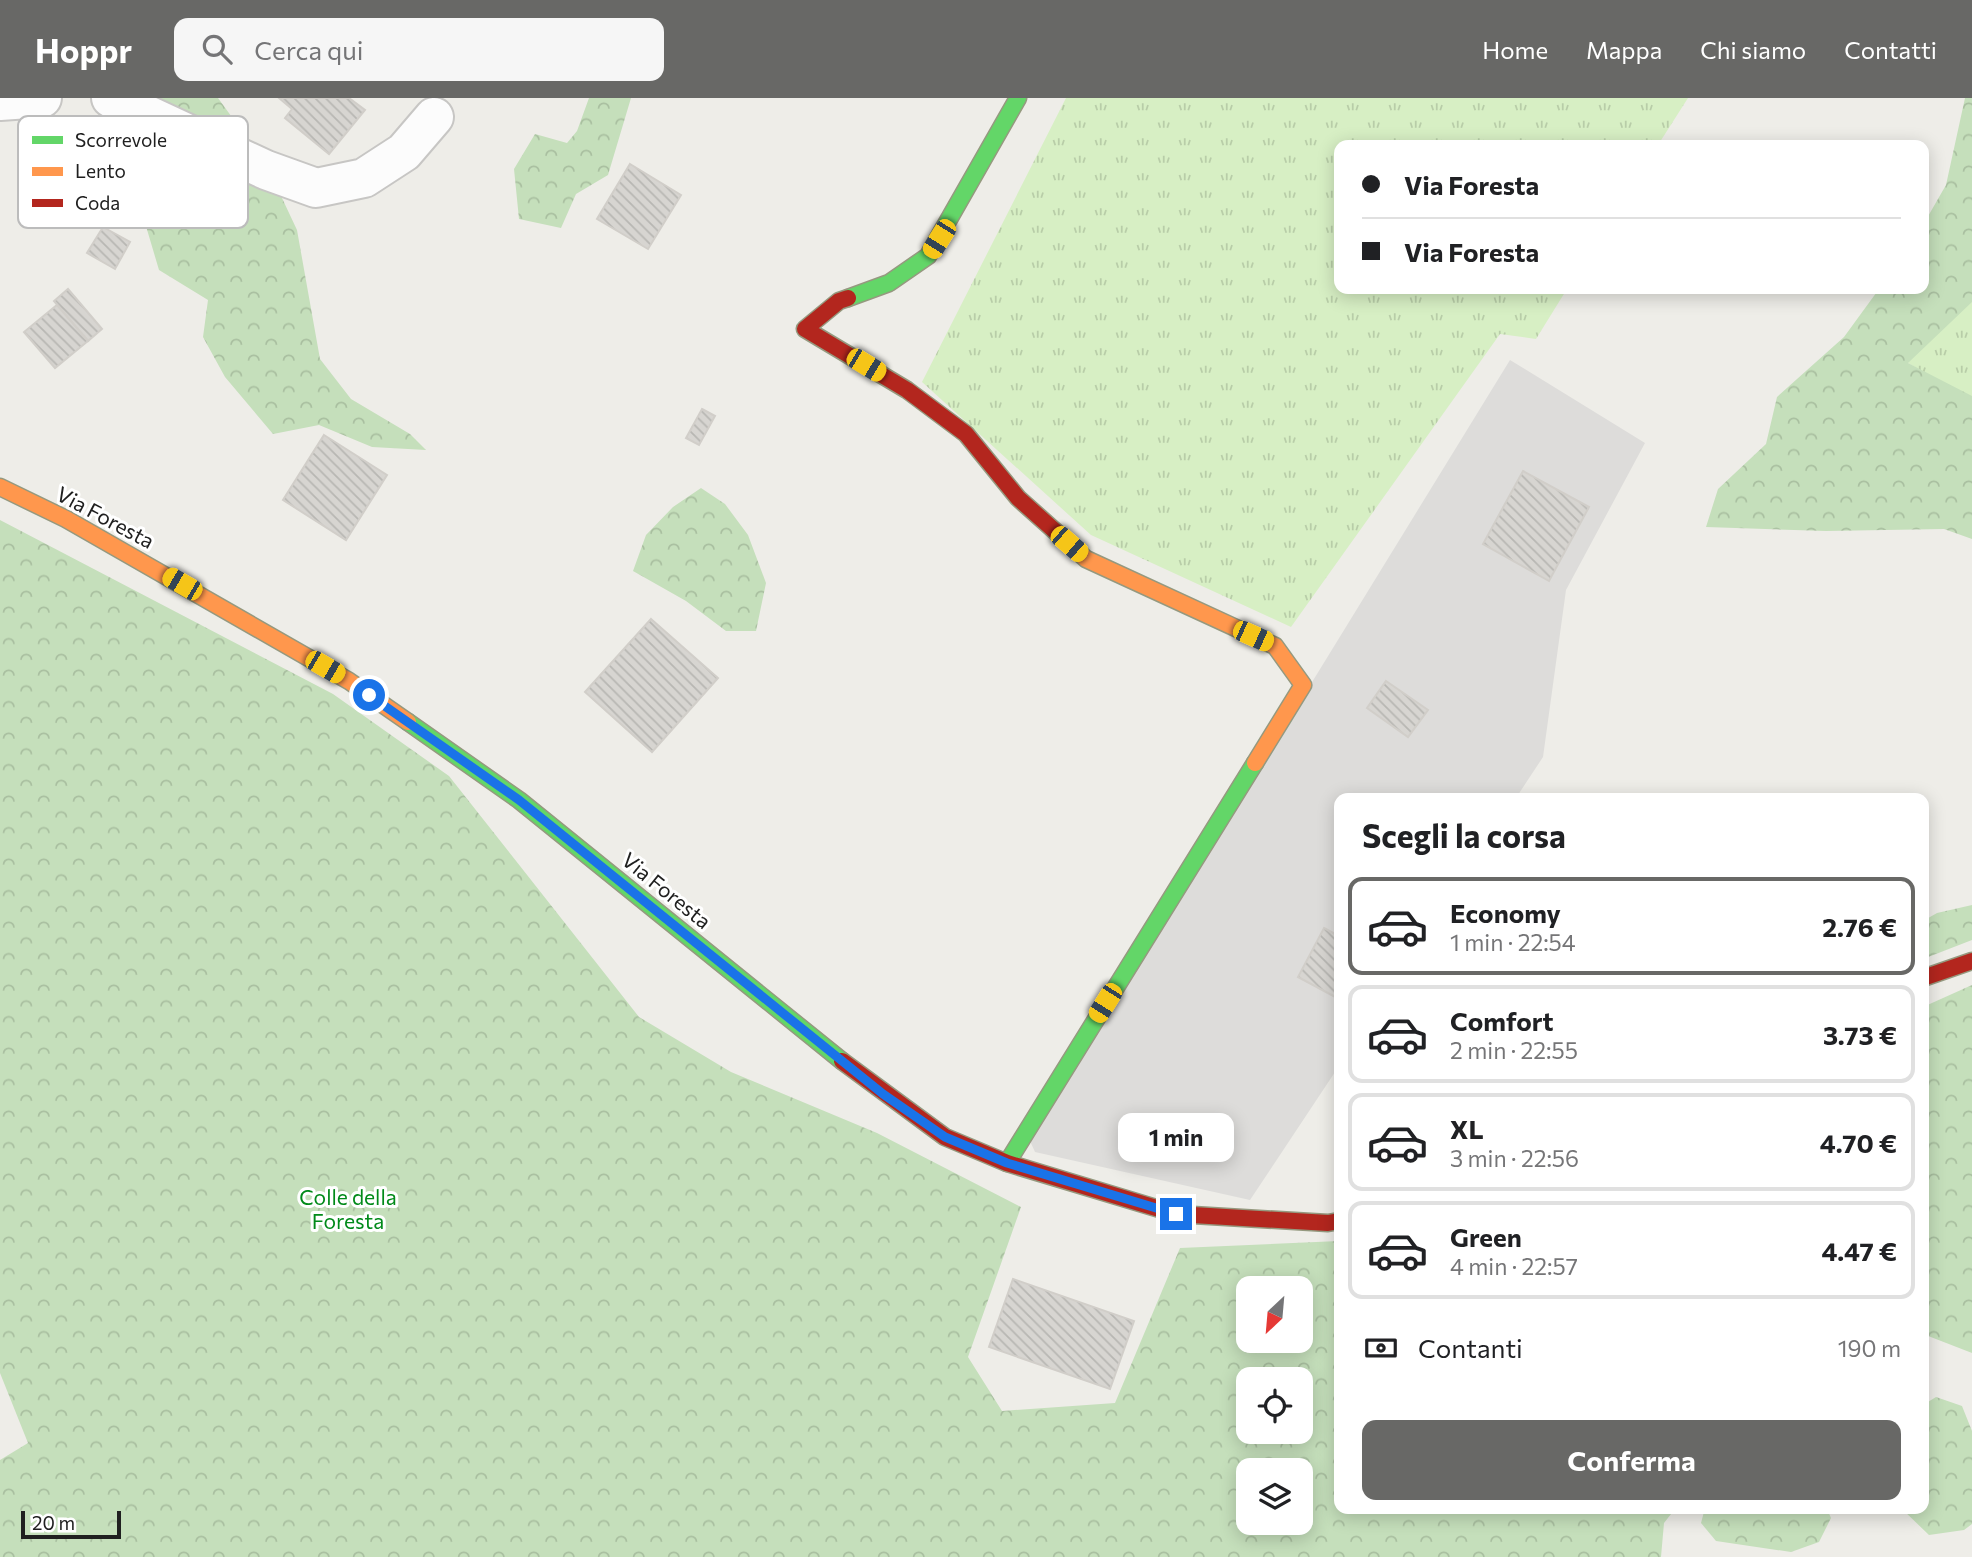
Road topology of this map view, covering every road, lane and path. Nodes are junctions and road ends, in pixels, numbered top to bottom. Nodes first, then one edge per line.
1 (42, 98) edge
2 (111, 98) edge
3 (1018, 98) edge
4 (0, 101) edge
5 (150, 116) edge
6 (434, 117) dead end
7 (248, 161) edge
8 (0, 487) edge
9 (1972, 961) edge
10 (1929, 976) edge
11 (1007, 1163) junction
12 (1334, 1222) edge

1 - 4 street
2 - 5 street
3 - 11 main road
6 - 7 street
8 - 11 main road, Via Foresta
9 - 10 main road
11 - 12 main road, Via Foresta

